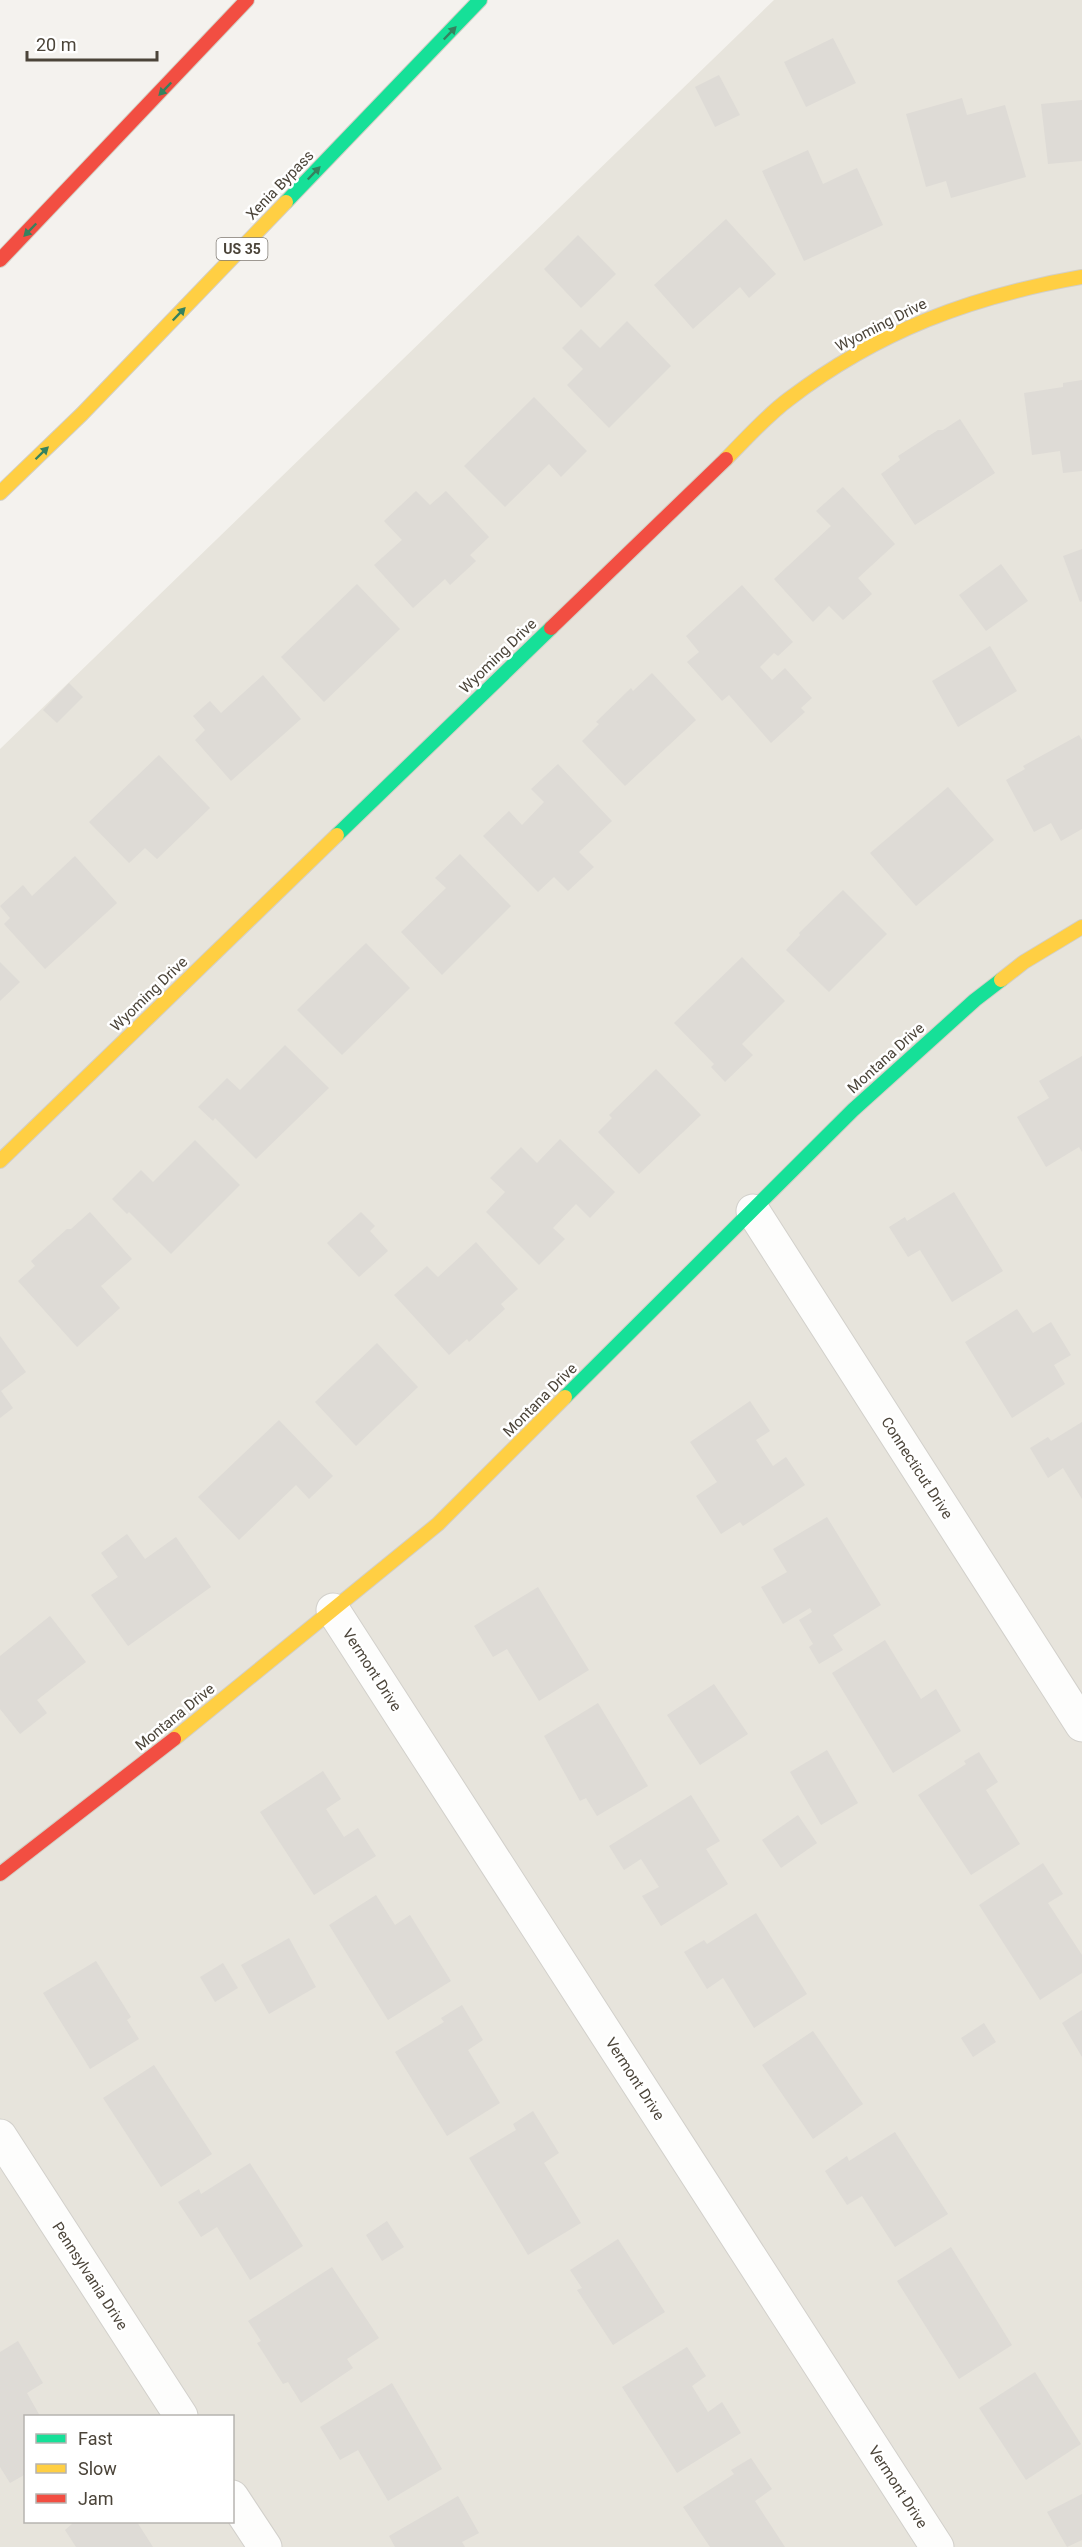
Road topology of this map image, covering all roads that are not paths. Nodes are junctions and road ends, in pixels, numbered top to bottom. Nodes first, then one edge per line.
1 (247, 0) edge
2 (480, 0) edge
3 (0, 260) edge
4 (1082, 277) edge
5 (0, 493) edge
6 (1082, 927) edge
7 (0, 1161) edge
8 (753, 1211) junction
9 (333, 1610) junction
10 (1082, 1725) edge
11 (0, 1874) edge
12 (0, 2136) edge
13 (180, 2415) edge
14 (234, 2500) edge
15 (265, 2547) edge
16 (937, 2547) edge

1 -> 3 main road
5 -> 2 main road, Xenia Bypass / US 35
4 - 7 main road, Wyoming Drive
6 - 8 main road, Montana Drive
8 - 9 main road, Montana Drive
8 - 10 street, Connecticut Drive
9 - 11 main road, Montana Drive
9 - 16 street, Vermont Drive
12 - 13 street, Pennsylvania Drive
14 - 15 street

